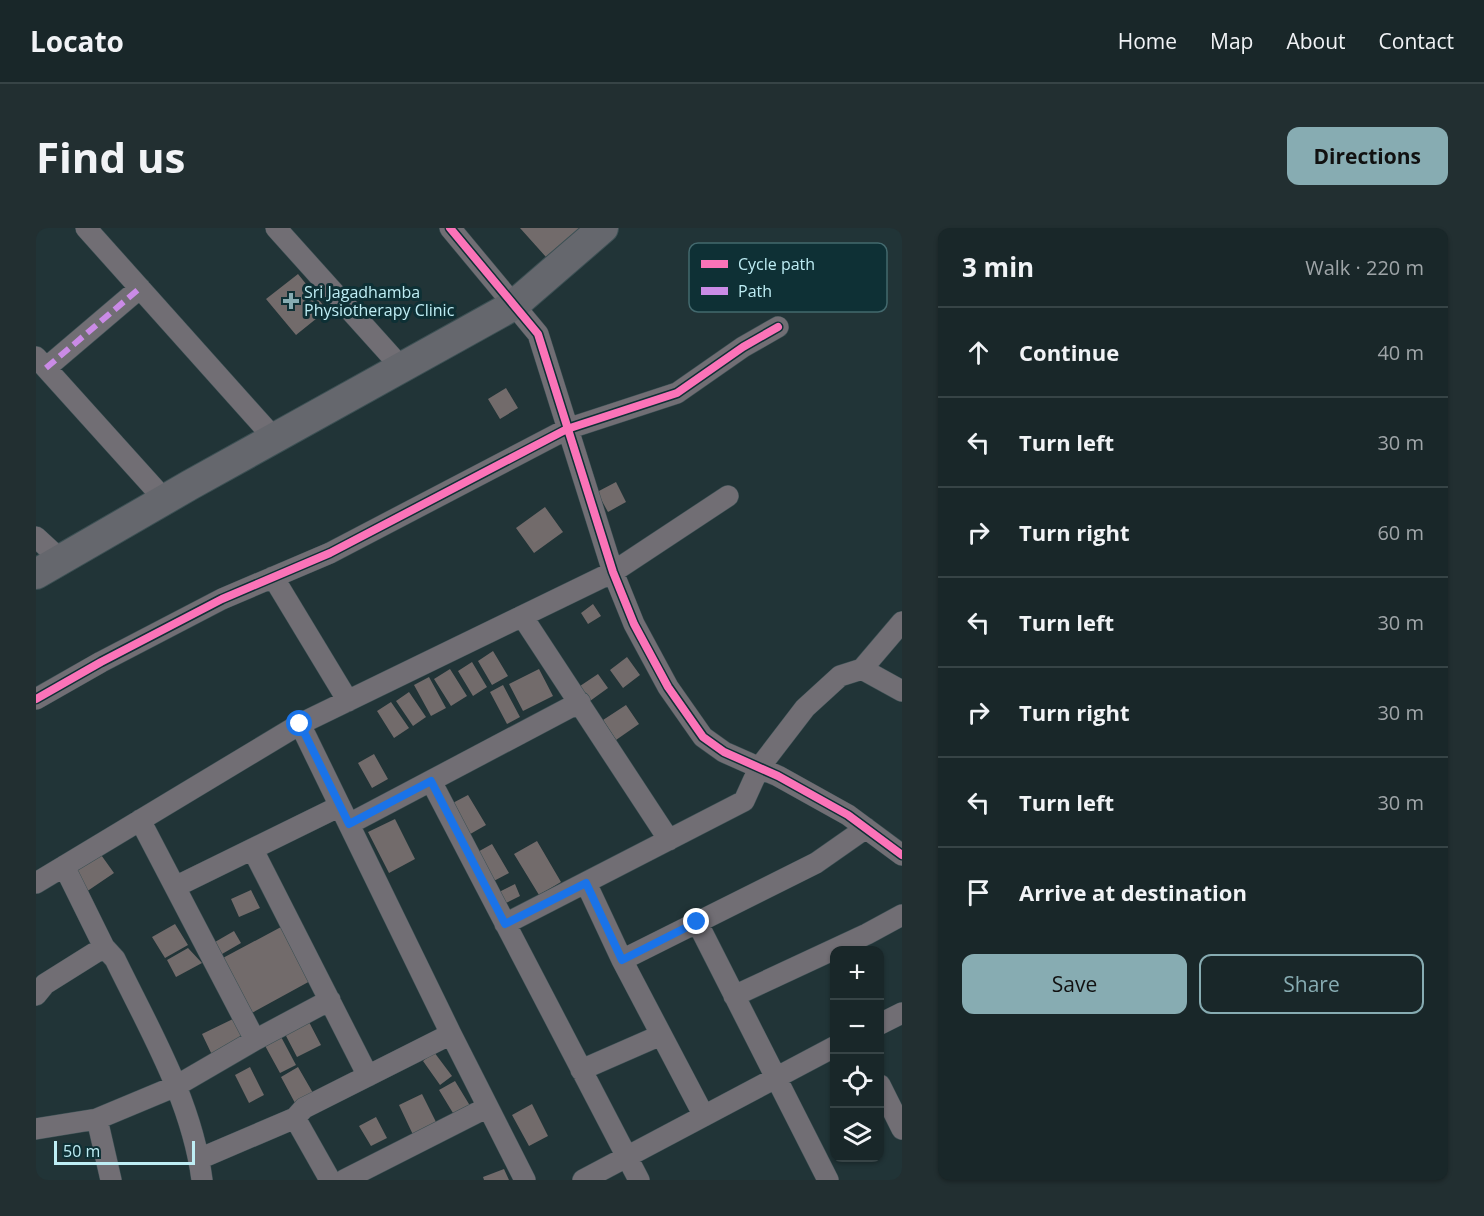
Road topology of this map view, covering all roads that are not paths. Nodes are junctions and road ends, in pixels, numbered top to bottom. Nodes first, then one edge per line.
1 (86, 228) edge
2 (276, 228) edge
3 (450, 228) edge
4 (603, 228) edge
5 (140, 288) junction
6 (514, 305) junction
7 (778, 327) dead end
8 (41, 363) edge
9 (401, 367) junction
10 (567, 429) junction
11 (274, 438) junction
12 (728, 496) dead end
13 (164, 499) junction
14 (36, 537) edge
15 (49, 567) edge
16 (613, 572) junction
17 (273, 577) junction
18 (522, 616) junction
19 (902, 622) edge
20 (862, 669) junction
21 (902, 691) edge
22 (36, 699) edge
23 (348, 701) junction
24 (580, 702) junction
25 (300, 724) junction
26 (759, 768) junction
27 (431, 781) junction
28 (345, 815) junction
29 (140, 820) junction
30 (866, 828) junction
31 (669, 840) junction
32 (253, 850) junction
33 (902, 855) edge
34 (64, 866) junction
35 (36, 883) edge
36 (586, 883) junction
37 (177, 886) junction
38 (902, 915) edge
39 (697, 922) junction
40 (505, 924) junction
41 (104, 947) junction
42 (622, 960) junction
43 (36, 995) edge
44 (734, 996) junction
45 (330, 1000) junction
46 (902, 1013) edge
47 (884, 1022) edge
48 (451, 1034) junction
49 (661, 1035) junction
50 (255, 1040) junction
51 (830, 1049) edge
52 (581, 1070) junction
53 (368, 1076) junction
54 (775, 1078) junction
55 (176, 1086) junction
56 (884, 1094) edge
57 (488, 1107) junction
58 (704, 1116) junction
59 (296, 1118) junction
60 (97, 1119) junction
61 (900, 1121) edge
62 (36, 1129) edge
63 (627, 1157) junction
64 (199, 1159) junction
65 (111, 1180) edge
66 (202, 1180) edge
67 (330, 1180) edge
68 (344, 1180) edge
69 (525, 1180) edge
70 (583, 1180) edge
71 (639, 1180) edge
72 (828, 1180) edge

1 - 5 street
2 - 9 street
3 - 6 street
4 - 6 street
5 - 8 street
5 - 11 street
6 - 9 street
6 - 10 street
7 - 10 street
8 - 13 street
9 - 11 street
10 - 16 street
10 - 17 street
11 - 13 street
12 - 16 street
13 - 15 street
14 - 15 street
16 - 18 street
16 - 26 street
17 - 22 street
17 - 23 street
18 - 23 street
18 - 24 street
19 - 20 street
20 - 21 street
20 - 26 street
23 - 25 street
24 - 27 street
24 - 31 street
25 - 28 street
25 - 29 street
26 - 30 street
26 - 31 street
27 - 28 street
27 - 40 street
28 - 32 street
28 - 48 street
29 - 34 street
29 - 37 street
30 - 33 street
30 - 39 street
31 - 36 street
32 - 37 street
32 - 45 street
34 - 35 street
34 - 41 street
36 - 40 street
36 - 42 street
37 - 50 street
38 - 44 street
39 - 42 street
39 - 44 street
40 - 52 street
41 - 43 street
41 - 55 street
42 - 49 street
44 - 54 street
45 - 50 street
45 - 53 street
46 - 47 street
48 - 53 street
48 - 57 street
49 - 52 street
49 - 58 street
50 - 55 street
51 - 54 street
52 - 63 street
53 - 59 street
54 - 58 street
54 - 72 street
55 - 60 street
55 - 64 street
56 - 61 street
57 - 68 street
57 - 69 street
58 - 63 street
59 - 64 street
59 - 67 street
60 - 62 street
60 - 65 street
63 - 70 street
63 - 71 street
64 - 66 street

